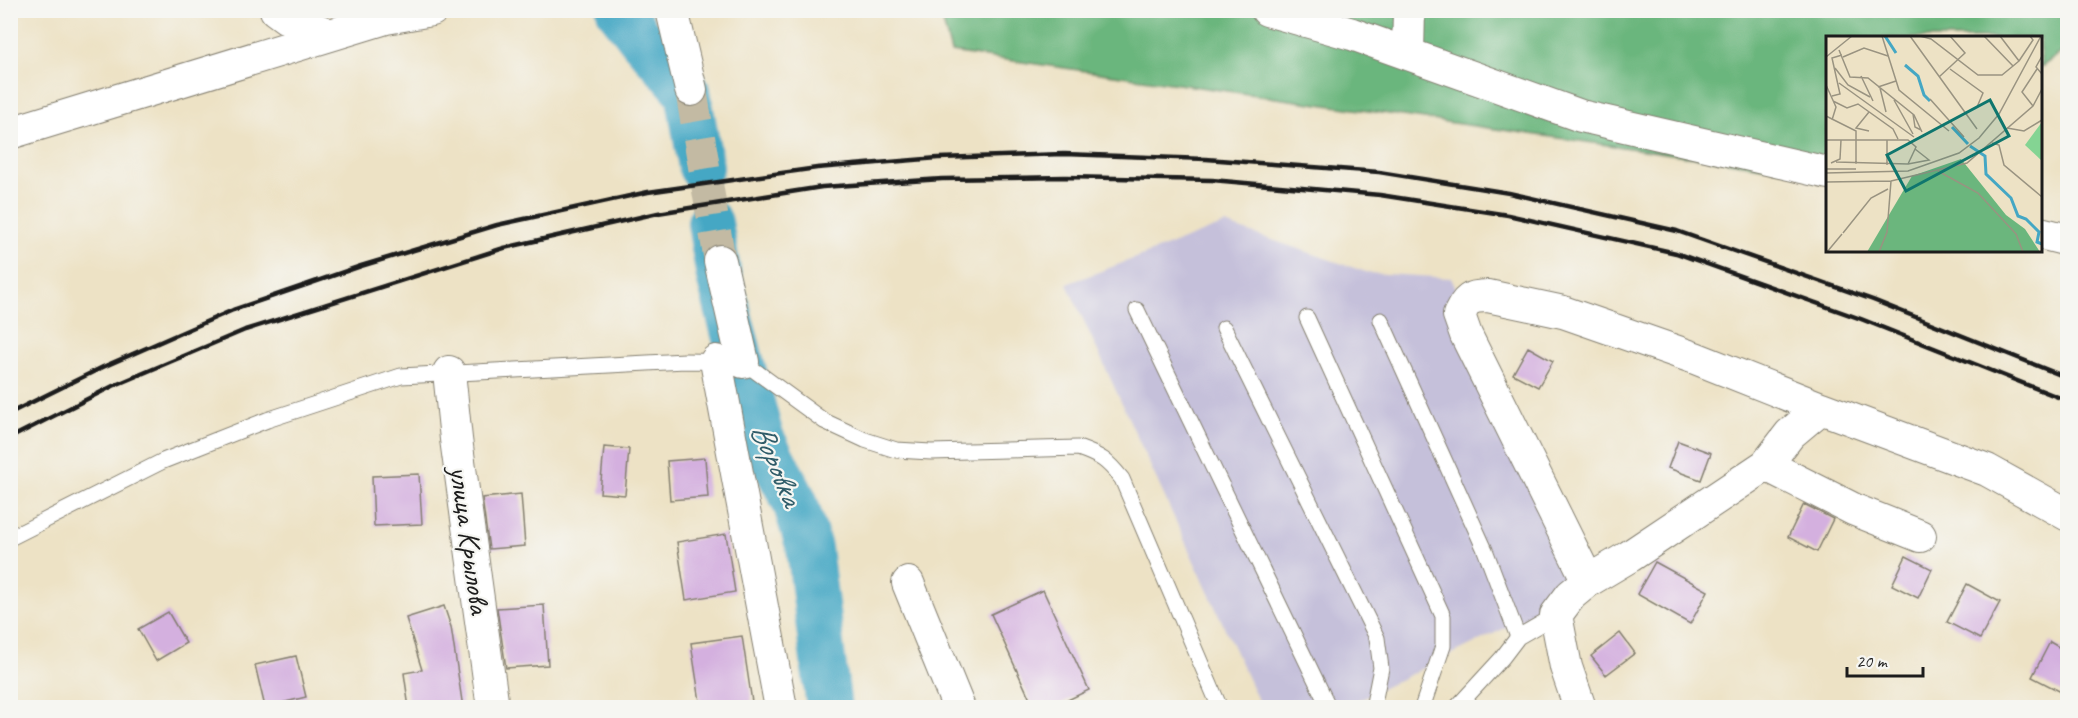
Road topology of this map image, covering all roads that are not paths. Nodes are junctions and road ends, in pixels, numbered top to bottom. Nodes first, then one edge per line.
1 (276, 10) edge
2 (432, 10) edge
3 (672, 10) edge
4 (1267, 10) edge
5 (1409, 10) edge
6 (330, 35) junction
7 (1408, 54) junction
8 (691, 90) tunnel mouth
9 (10, 133) edge
10 (1826, 173) edge
11 (2042, 233) edge
12 (2067, 240) edge
13 (720, 261) tunnel mouth
14 (1137, 310) dead end
15 (1307, 318) dead end
16 (1381, 320) dead end
17 (1224, 328) dead end
18 (726, 361) junction
19 (449, 372) junction
20 (1821, 408) junction
21 (1766, 465) junction
22 (2067, 515) edge
23 (1920, 536) dead end
24 (10, 538) edge
25 (1588, 581) junction
26 (908, 583) dead end
27 (1556, 615) junction
28 (1518, 637) junction
29 (493, 708) edge
30 (781, 708) edge
31 (959, 708) edge
32 (1220, 708) edge
33 (1329, 708) edge
34 (1373, 708) edge
35 (1422, 708) edge
36 (1456, 708) edge
37 (1580, 708) edge

1 - 6 street
2 - 6 street
3 - 8 street
4 - 7 street
5 - 7 street
6 - 9 street
7 - 10 street
11 - 12 street
13 - 18 street
14 - 33 lane
15 - 35 lane
16 - 28 lane
17 - 34 lane
18 - 19 lane
18 - 30 street
18 - 32 lane
19 - 24 lane
19 - 29 street, улица Крылова
20 - 21 street
20 - 22 street
20 - 25 street
21 - 23 street
21 - 25 street
25 - 27 street
26 - 31 street
27 - 28 lane
27 - 37 street
28 - 36 lane

